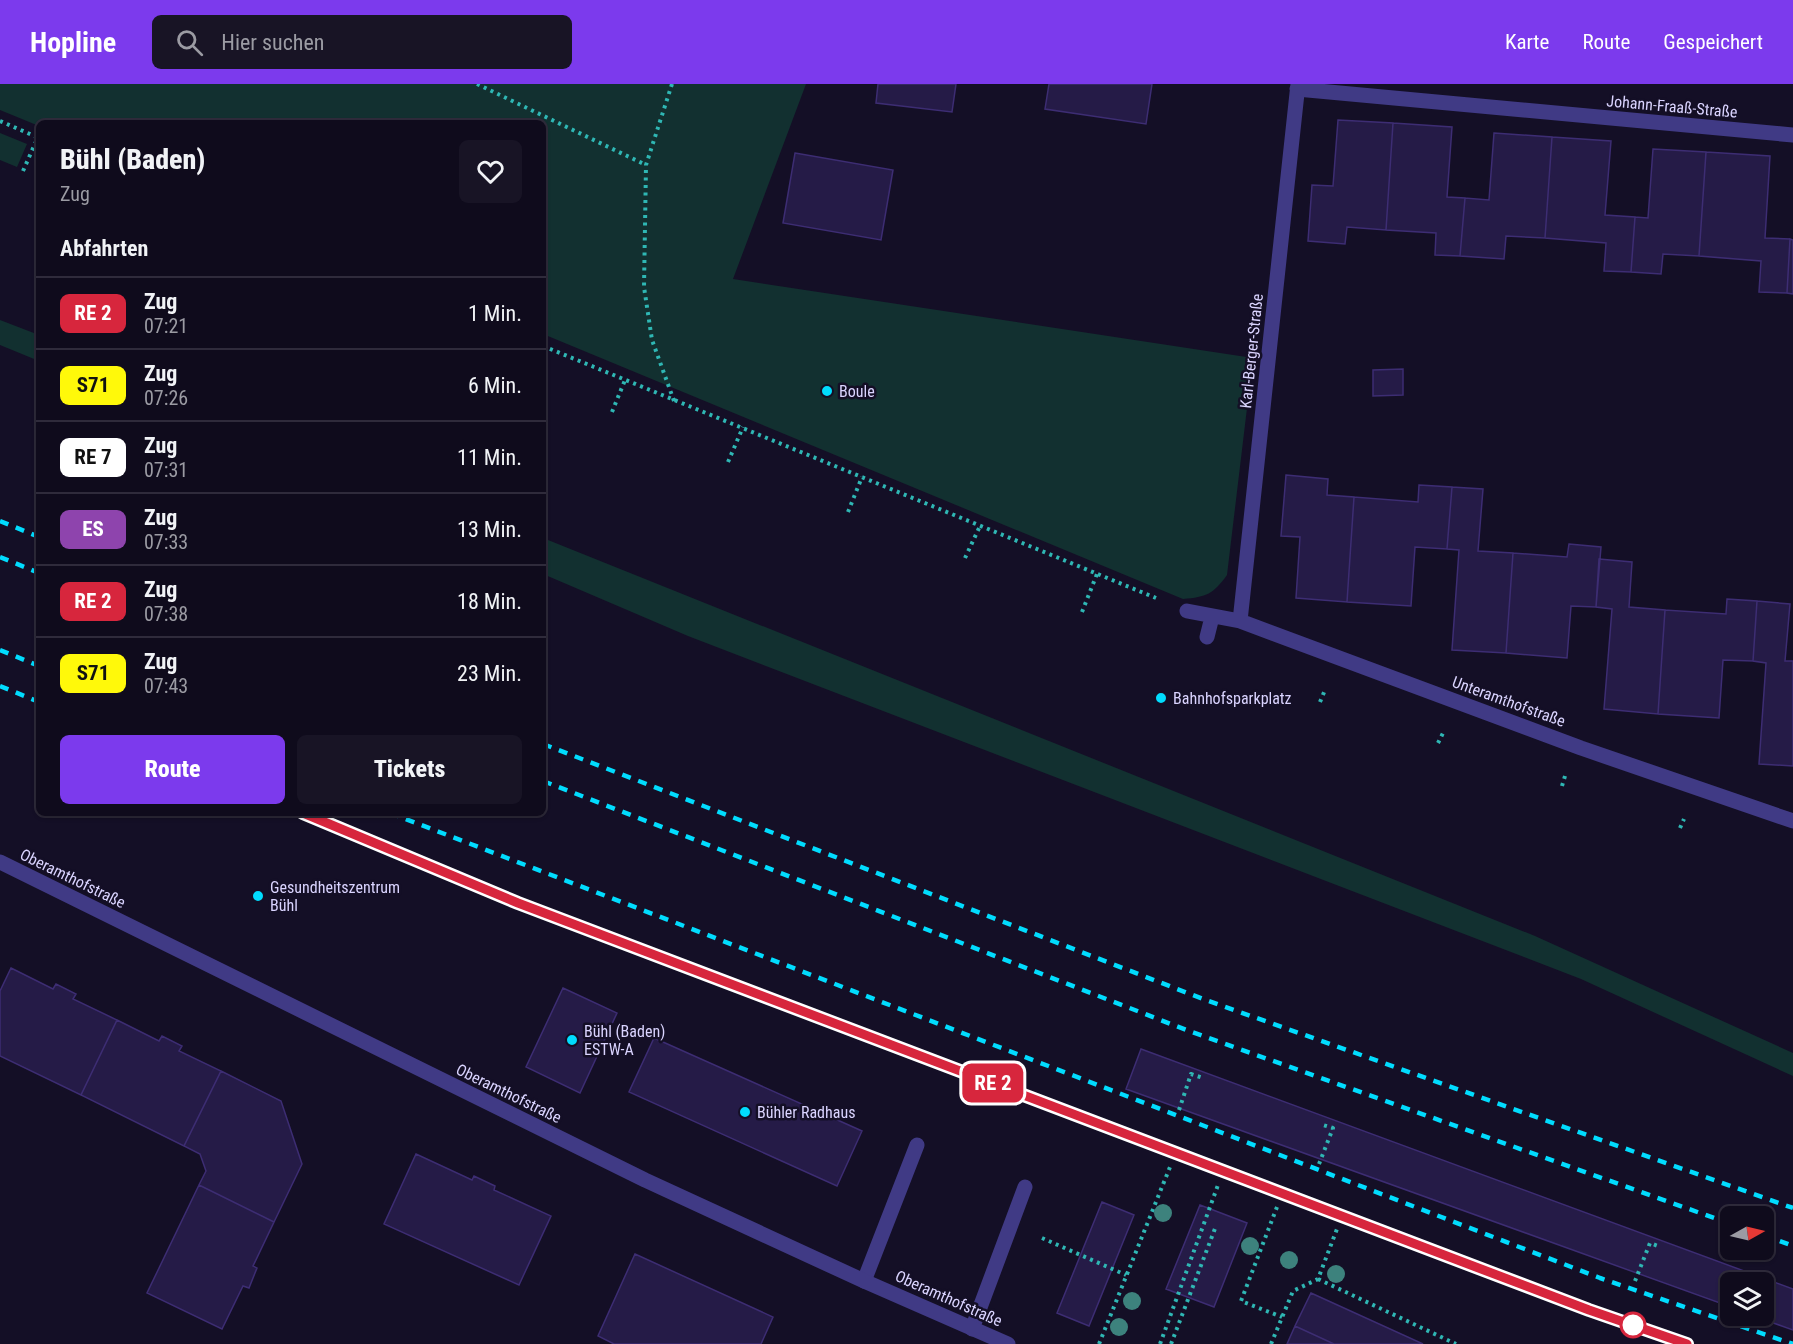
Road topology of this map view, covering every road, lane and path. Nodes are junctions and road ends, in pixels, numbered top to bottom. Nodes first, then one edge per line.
1 (477, 84) edge
2 (672, 84) edge
3 (1297, 87) edge
4 (0, 121) edge
5 (1793, 135) edge
6 (36, 136) edge
7 (36, 143) edge
8 (646, 165) junction
9 (23, 171) dead end
10 (546, 347) edge
11 (625, 380) junction
12 (675, 401) junction
13 (612, 412) dead end
14 (743, 427) junction
15 (728, 462) dead end
16 (862, 477) junction
17 (848, 512) dead end
18 (980, 526) junction
19 (965, 558) dead end
20 (1097, 574) junction
21 (1187, 611) joint
22 (1082, 612) dead end
23 (1212, 617) junction
24 (1240, 621) junction
25 (1207, 637) dead end
26 (1793, 821) edge
27 (0, 862) edge
28 (1203, 1078) dead end
29 (1179, 1110) dead end
30 (1323, 1125) dead end
31 (916, 1145) dead end
32 (1319, 1164) dead end
33 (1170, 1167) dead end
34 (1218, 1185) dead end
35 (1025, 1187) dead end
36 (1277, 1207) dead end
37 (1011, 1224) junction
38 (1216, 1226) dead end
39 (1337, 1229) dead end
40 (1658, 1246) dead end
41 (1126, 1275) junction
42 (1318, 1280) junction
43 (864, 1281) junction
44 (1635, 1281) dead end
45 (1282, 1317) junction
46 (972, 1329) junction
47 (1008, 1344) edge
48 (1100, 1344) edge
49 (1160, 1344) edge
50 (1172, 1344) edge
51 (1271, 1344) edge
52 (1456, 1344) edge

1 - 8 path
2 - 8 path
3 - 5 street, Johann-Fraaß-Straße
3 - 24 street, Karl-Berger-Straße
4 - 6 path
7 - 9 path
8 - 12 path
10 - 11 path
11 - 12 path
11 - 13 path
12 - 14 path
14 - 15 path
14 - 16 path
16 - 17 path
16 - 18 path
18 - 19 path
18 - 20 path
20 - 21 path
20 - 22 path
21 - 23 street, Unteramthofstraße
23 - 24 street, Unteramthofstraße
23 - 25 street
24 - 26 street, Unteramthofstraße
27 - 43 street, Oberamthofstraße
28 - 29 path
30 - 32 path
31 - 43 street
33 - 41 path
34 - 49 path
35 - 37 street
36 - 45 path
37 - 41 path
37 - 46 street
38 - 50 path
39 - 42 path
40 - 44 path
41 - 48 path
42 - 45 path
42 - 52 path
43 - 46 street, Oberamthofstraße
45 - 51 path
46 - 47 street, Oberamthofstraße

